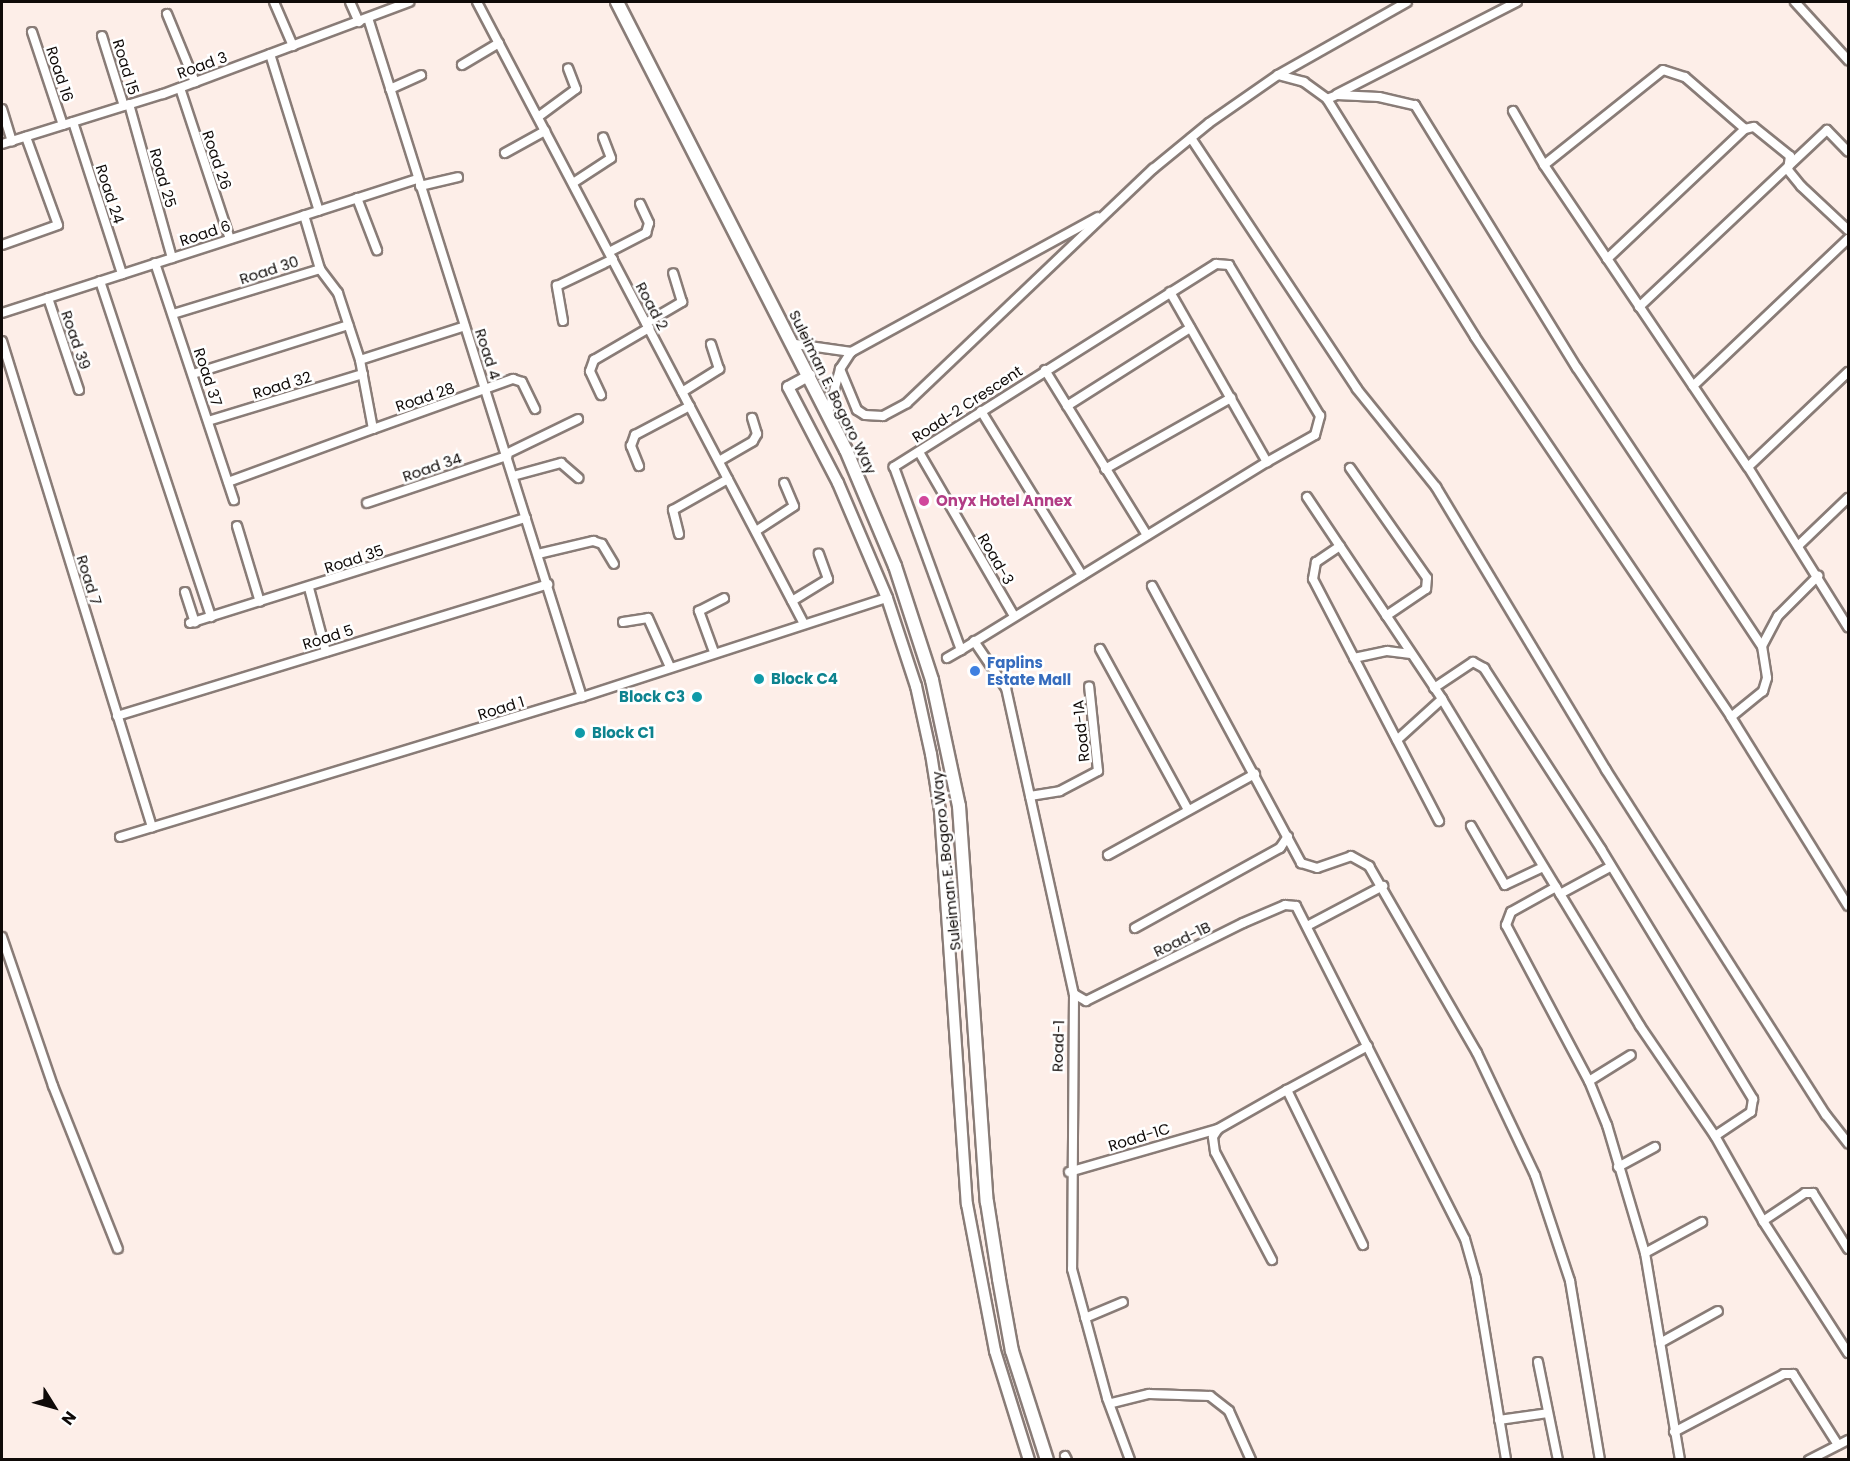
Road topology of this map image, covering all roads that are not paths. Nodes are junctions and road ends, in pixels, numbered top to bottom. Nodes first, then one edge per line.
1 (274, 2) edge
2 (350, 2) edge
3 (409, 2) edge
4 (477, 2) edge
5 (617, 2) edge
6 (1407, 2) edge
7 (1518, 2) edge
8 (1795, 2) edge
9 (167, 14) dead end
10 (368, 18) junction
11 (358, 22) junction
12 (32, 32) dead end
13 (102, 36) dead end
14 (499, 43) junction
15 (293, 46) junction
16 (270, 54) junction
17 (1848, 60) edge
18 (462, 65) dead end
19 (568, 68) dead end
20 (421, 75) dead end
21 (1278, 75) junction
22 (195, 82) junction
23 (180, 88) junction
24 (390, 89) junction
25 (1337, 95) junction
26 (1327, 99) junction
27 (126, 105) junction
28 (2, 109) edge
29 (1513, 111) dead end
30 (538, 117) junction
31 (73, 122) junction
32 (63, 125) junction
33 (1745, 129) junction
34 (545, 131) junction
35 (26, 137) junction
36 (603, 137) dead end
37 (1191, 138) junction
38 (12, 141) junction
39 (2, 144) edge
40 (1848, 152) edge
41 (505, 153) dead end
42 (1544, 165) junction
43 (1788, 170) junction
44 (458, 177) dead end
45 (419, 183) junction
46 (573, 183) junction
47 (357, 198) junction
48 (640, 204) dead end
49 (1112, 209) junction
50 (319, 211) junction
51 (304, 215) junction
52 (1848, 230) edge
53 (230, 239) junction
54 (1848, 239) edge
55 (2, 245) edge
56 (377, 250) dead end
57 (611, 255) junction
58 (172, 258) junction
59 (1608, 259) junction
60 (155, 263) junction
61 (320, 268) junction
62 (673, 273) dead end
63 (122, 274) junction
64 (100, 281) junction
65 (1170, 292) junction
66 (48, 298) junction
67 (1639, 307) junction
68 (2, 313) edge
69 (173, 314) junction
70 (563, 321) dead end
71 (348, 325) junction
72 (465, 326) junction
73 (648, 326) junction
74 (1191, 328) junction
75 (2, 341) edge
76 (711, 344) dead end
77 (795, 344) junction
78 (851, 351) junction
79 (360, 360) junction
80 (840, 369) junction
81 (1045, 370) junction
82 (1848, 372) edge
83 (193, 374) junction
84 (363, 374) junction
85 (810, 375) junction
86 (1693, 386) junction
87 (79, 390) dead end
88 (485, 390) junction
89 (682, 392) junction
90 (601, 395) dead end
91 (1231, 398) junction
92 (690, 406) junction
93 (1067, 406) junction
94 (536, 409) dead end
95 (981, 411) junction
96 (828, 413) junction
97 (752, 418) dead end
98 (578, 419) dead end
99 (208, 421) junction
100 (373, 429) junction
101 (919, 452) junction
102 (506, 455) junction
103 (719, 461) junction
104 (1267, 462) junction
105 (639, 466) dead end
106 (1748, 467) junction
107 (1350, 468) dead end
108 (1105, 469) junction
109 (513, 476) junction
110 (578, 478) dead end
111 (728, 479) junction
112 (228, 482) junction
113 (784, 483) dead end
114 (1307, 497) dead end
115 (1848, 498) edge
116 (234, 500) dead end
117 (367, 503) dead end
118 (526, 518) junction
119 (237, 526) dead end
120 (756, 531) junction
121 (679, 534) dead end
122 (1147, 535) junction
123 (1799, 545) junction
124 (1340, 546) junction
125 (538, 554) junction
126 (819, 554) dead end
127 (614, 564) dead end
128 (1082, 575) junction
129 (1818, 576) junction
130 (548, 584) junction
131 (1152, 586) dead end
132 (309, 588) junction
133 (185, 592) dead end
134 (724, 598) dead end
135 (887, 598) junction
136 (792, 601) junction
137 (260, 602) junction
138 (1014, 616) junction
139 (1386, 616) junction
140 (211, 617) junction
141 (623, 622) dead end
142 (803, 622) junction
143 (1847, 622) edge
144 (974, 641) junction
145 (1762, 646) junction
146 (1100, 649) dead end
147 (961, 650) junction
148 (326, 652) junction
149 (714, 652) junction
150 (1411, 654) junction
151 (947, 658) dead end
152 (1354, 658) junction
153 (670, 667) junction
154 (1089, 686) dead end
155 (1434, 688) junction
156 (582, 697) junction
157 (1442, 699) junction
158 (117, 716) junction
159 (1731, 717) junction
160 (1396, 740) junction
161 (1255, 774) junction
162 (1030, 796) junction
163 (1188, 810) junction
164 (1439, 821) dead end
165 (1471, 826) dead end
166 (152, 827) junction
167 (1288, 836) junction
168 (120, 837) dead end
169 (1108, 855) dead end
170 (1544, 867) junction
171 (1610, 867) junction
172 (1383, 886) junction
173 (1558, 890) junction
174 (1848, 906) edge
175 (1309, 925) junction
176 (1135, 928) dead end
177 (2, 937) edge
178 (1074, 994) junction
179 (1368, 1046) junction
180 (1631, 1055) dead end
181 (1589, 1081) junction
182 (1287, 1090) junction
183 (1218, 1129) junction
184 (1715, 1136) junction
185 (1848, 1143) edge
186 (1655, 1146) dead end
187 (1618, 1167) junction
188 (1069, 1172) junction
189 (1763, 1221) junction
190 (1702, 1222) dead end
191 (1363, 1245) dead end
192 (118, 1249) dead end
193 (1848, 1249) edge
194 (1645, 1253) junction
195 (1272, 1260) dead end
196 (1123, 1302) dead end
197 (1718, 1311) dead end
198 (1085, 1318) junction
199 (1660, 1343) junction
200 (1848, 1353) edge
201 (1538, 1362) dead end
202 (1112, 1403) dead end
203 (1548, 1413) junction
204 (1499, 1420) junction
205 (1674, 1432) junction
206 (1848, 1440) edge
207 (1838, 1445) junction
208 (1029, 1460) edge
209 (1047, 1460) edge
210 (1130, 1460) edge
211 (1251, 1460) edge
212 (1506, 1460) edge
213 (1558, 1460) edge
214 (1600, 1460) edge
215 (1680, 1460) edge
216 (1809, 1460) edge

1 - 15 street
2 - 11 street
3 - 10 street, Road 3
4 - 14 street, Road 2
5 - 77 main road, Suleiman E. Bogoro Way
6 - 21 street
7 - 25 street
8 - 17 street
9 - 22 street
10 - 11 street, Road 3
10 - 24 street, Road 4
11 - 15 street, Road 3
12 - 32 street, Road 16
13 - 27 street, Road 15
14 - 18 street
14 - 30 street, Road 2
15 - 16 street, Road 3
16 - 22 street, Road 3
16 - 50 street
19 - 30 street
20 - 24 street
21 - 26 street
21 - 37 street
22 - 23 street, Road 3
23 - 27 street, Road 3
23 - 53 street, Road 26
24 - 45 street, Road 4
25 - 26 street
25 - 145 street
26 - 159 street
27 - 31 street, Road 3
27 - 58 street, Road 25
28 - 38 street
29 - 42 street
30 - 34 street, Road 2
31 - 32 street, Road 3
31 - 63 street, Road 24
32 - 35 street, Road 3
33 - 42 street
33 - 43 street
33 - 59 street
34 - 41 street
34 - 46 street, Road 2
35 - 38 street, Road 3
35 - 55 street
36 - 46 street
37 - 49 street
37 - 185 street
38 - 39 street, Road 3
40 - 43 street
42 - 59 street
43 - 52 street
43 - 67 street
44 - 45 street, Road 6
45 - 47 street, Road 6
45 - 72 street, Road 4
46 - 57 street, Road 2
47 - 50 street, Road 6
47 - 56 street
48 - 57 street
49 - 78 street
49 - 80 street
50 - 51 street, Road 6
51 - 53 street, Road 6
51 - 61 street, Road 30
53 - 58 street, Road 6
54 - 86 street
57 - 70 street
57 - 73 street, Road 2
58 - 60 street, Road 6
59 - 67 street
60 - 63 street, Road 6
60 - 69 street, Road 37
61 - 69 street, Road 30
61 - 71 street
62 - 73 street
63 - 64 street, Road 6
64 - 66 street, Road 6
64 - 140 street
65 - 74 street
65 - 81 street, Road-2 Crescent
65 - 104 street, Road-2 Crescent
66 - 68 street, Road 6
66 - 87 street, Road 39
67 - 86 street
69 - 83 street, Road 37
71 - 79 street
71 - 83 street
72 - 79 street
72 - 88 street, Road 4
73 - 89 street, Road 2
73 - 90 street
74 - 91 street
74 - 93 street
75 - 158 street, Road 7
76 - 89 street
77 - 78 street
77 - 85 main road, Suleiman E. Bogoro Way
78 - 80 street
79 - 84 street
80 - 96 street
81 - 93 street
81 - 95 street, Road-2 Crescent
82 - 106 street
83 - 99 street, Road 37
84 - 99 street, Road 32
84 - 100 street
85 - 96 main road, Suleiman E. Bogoro Way
85 - 135 street, Suleiman E. Bogoro Way
86 - 106 street
88 - 94 street, Road 28
88 - 100 street, Road 28
88 - 102 street, Road 4
89 - 92 street, Road 2
91 - 104 street
91 - 108 street
92 - 103 street, Road 2
92 - 105 street
93 - 108 street
95 - 101 street, Road-2 Crescent
95 - 128 street
96 - 209 main road, Suleiman E. Bogoro Way
97 - 103 street
98 - 102 street, Road 34
99 - 112 street, Road 37
100 - 112 street, Road 28
101 - 138 street, Road-3
101 - 147 street, Road-2 Crescent
102 - 109 street, Road 4
102 - 117 street, Road 34
103 - 111 street, Road 2
104 - 122 street
106 - 123 street
107 - 139 street
108 - 122 street
109 - 110 street
109 - 118 street, Road 4
111 - 120 street, Road 2
111 - 121 street
112 - 116 street, Road 37
113 - 120 street
114 - 124 street
115 - 123 street
118 - 125 street, Road 4
118 - 132 street, Road 35
119 - 137 street
120 - 136 street, Road 2
122 - 128 street
123 - 129 street
124 - 139 street
124 - 152 street
125 - 127 street
125 - 130 street, Road 4
126 - 136 street
128 - 138 street
129 - 143 street
129 - 145 street
130 - 148 street, Road 5
130 - 156 street, Road 4
131 - 161 street
132 - 137 street, Road 35
132 - 148 street
133 - 140 street, Road 35
134 - 149 street
135 - 142 street, Road 1
135 - 208 street, Suleiman E. Bogoro Way
136 - 142 street, Road 2
137 - 140 street, Road 35
138 - 144 street
139 - 150 street
141 - 153 street
142 - 149 street, Road 1
144 - 147 street
144 - 162 street, Road-1
145 - 159 street
146 - 163 street
147 - 151 street
148 - 158 street, Road 5
149 - 153 street, Road 1
150 - 152 street
150 - 155 street
152 - 160 street
153 - 156 street, Road 1
154 - 162 street, Road-1A
155 - 157 street
155 - 171 street
156 - 166 street, Road 1
157 - 160 street
157 - 170 street
158 - 166 street, Road 7
159 - 174 street
160 - 164 street
161 - 163 street
161 - 167 street
162 - 178 street, Road-1
163 - 169 street
165 - 170 street
166 - 168 street, Road 1
167 - 172 street
167 - 176 street
170 - 173 street
171 - 173 street
171 - 184 street
172 - 175 street
172 - 214 street
173 - 181 street
173 - 184 street
175 - 178 street, Road-1B
175 - 179 street
177 - 192 street
178 - 188 street, Road-1
179 - 182 street, Road-1C
179 - 204 street
180 - 181 street
181 - 187 street
182 - 183 street, Road-1C
182 - 191 street
183 - 188 street, Road-1C
183 - 195 street
184 - 189 street
186 - 187 street
187 - 194 street
188 - 198 street, Road-1
189 - 193 street
189 - 200 street
190 - 194 street
194 - 199 street
196 - 198 street
197 - 199 street
198 - 210 street, Road-1
199 - 205 street
201 - 203 street
202 - 211 street
203 - 204 street
203 - 213 street
204 - 212 street
205 - 207 street
205 - 215 street
206 - 207 street
207 - 216 street

